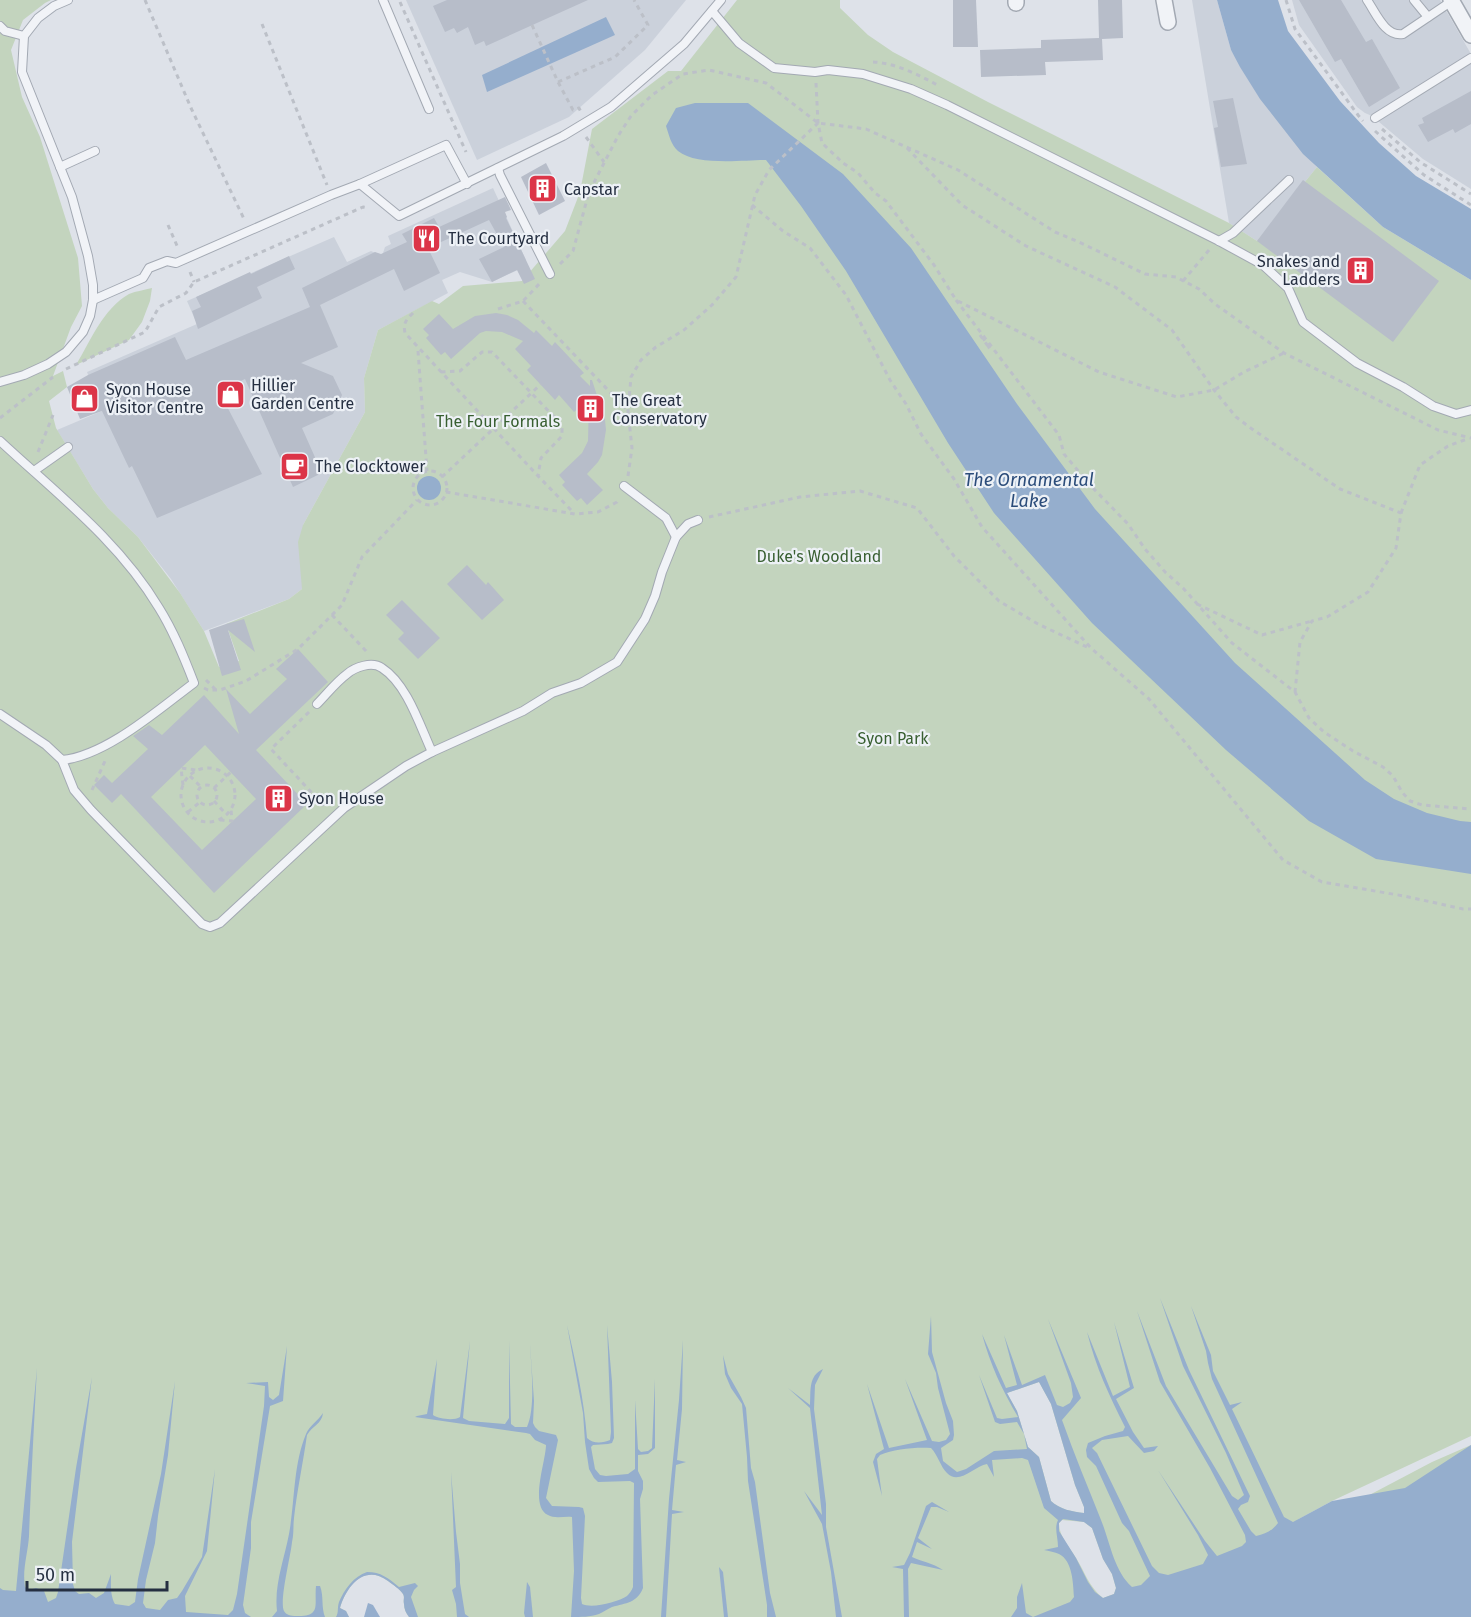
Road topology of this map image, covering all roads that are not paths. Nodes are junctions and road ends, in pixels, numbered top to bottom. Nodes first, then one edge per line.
1 (68, 0) edge
2 (383, 0) edge
3 (721, 0) edge
4 (1164, 0) edge
5 (1367, 0) edge
6 (1414, 0) edge
7 (1452, 1) edge
8 (712, 11) junction
9 (1428, 17) junction
10 (1168, 22) dead end
11 (0, 26) edge
12 (1471, 35) edge
13 (24, 36) junction
14 (1471, 58) edge
15 (429, 109) dead end
16 (1375, 118) dead end
17 (95, 151) dead end
18 (60, 167) junction
19 (498, 168) junction
20 (1289, 180) dead end
21 (360, 184) junction
22 (467, 184) junction
23 (1219, 241) junction
24 (550, 274) road end
25 (93, 300) junction
26 (0, 382) edge
27 (1471, 410) edge
28 (0, 441) edge
29 (68, 447) dead end
30 (34, 471) junction
31 (624, 486) road end
32 (698, 520) road end
33 (676, 537) junction
34 (317, 704) road end
35 (0, 714) edge
36 (432, 752) junction
37 (62, 760) junction

1 - 13 lane
2 - 15 lane
3 - 8 lane
4 - 10 street
5 - 9 lane
6 - 9 lane
7 - 9 lane
7 - 12 street
8 - 19 lane
8 - 23 lane
11 - 13 lane
13 - 18 lane
14 - 16 lane
17 - 18 lane
18 - 25 lane
19 - 22 lane
19 - 24 lane
20 - 23 lane
21 - 22 lane
21 - 22 lane
21 - 25 lane
23 - 27 lane
25 - 26 lane
28 - 30 lane
29 - 30 lane
30 - 37 lane
31 - 33 lane
32 - 33 lane
33 - 36 lane
34 - 36 lane
35 - 37 lane
36 - 37 lane

